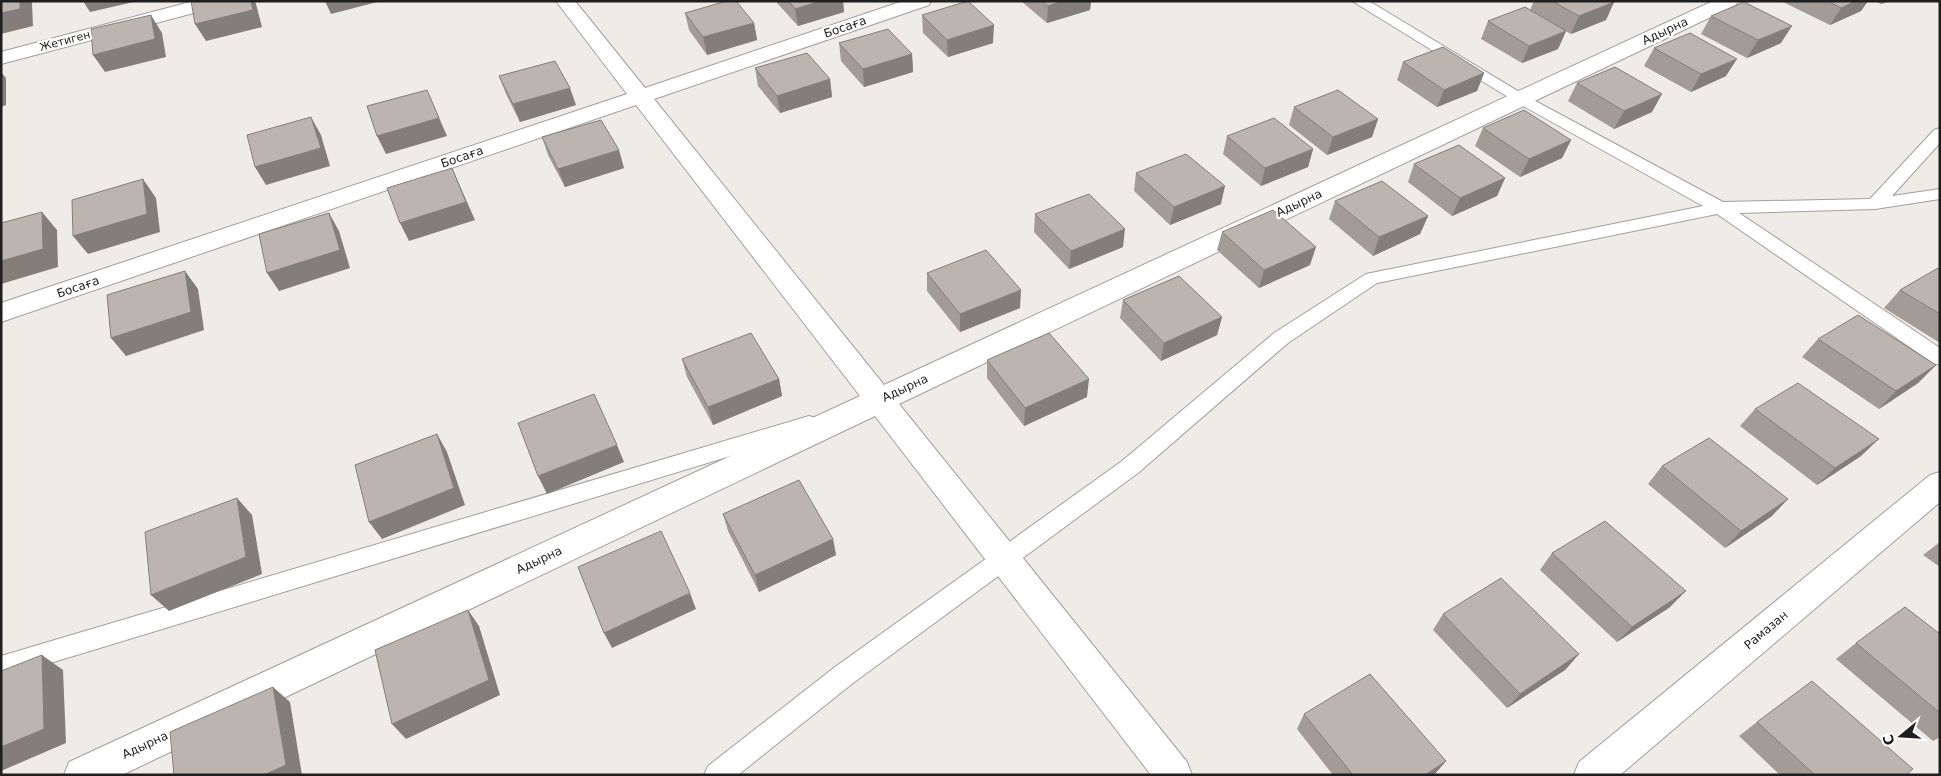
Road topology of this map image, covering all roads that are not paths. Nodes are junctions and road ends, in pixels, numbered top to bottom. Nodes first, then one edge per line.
1 (217, 1) edge
2 (565, 1) edge
3 (922, 1) edge
4 (1360, 1) edge
5 (1729, 1) edge
6 (1, 58) edge
7 (640, 97) junction
8 (1521, 98) junction
9 (1940, 132) edge
10 (1940, 194) edge
11 (1875, 204) junction
12 (1720, 208) junction
13 (1, 313) edge
14 (1940, 358) edge
15 (872, 404) junction
16 (1940, 484) edge
17 (1004, 558) junction
18 (1, 667) edge
19 (82, 775) edge
20 (717, 775) edge
21 (1174, 775) edge
22 (1592, 775) edge

1 - 6 street, Жетиген
2 - 7 street
3 - 7 street, Босаға
4 - 8 lane
5 - 8 street, Адырна
7 - 13 street, Босаға
7 - 15 street
8 - 12 lane
8 - 15 street, Адырна
9 - 11 lane
10 - 11 lane
11 - 12 lane
12 - 14 lane
12 - 17 lane
15 - 17 street
15 - 18 lane
15 - 19 street, Адырна
16 - 22 street, Рамазан
17 - 20 lane
17 - 21 street

